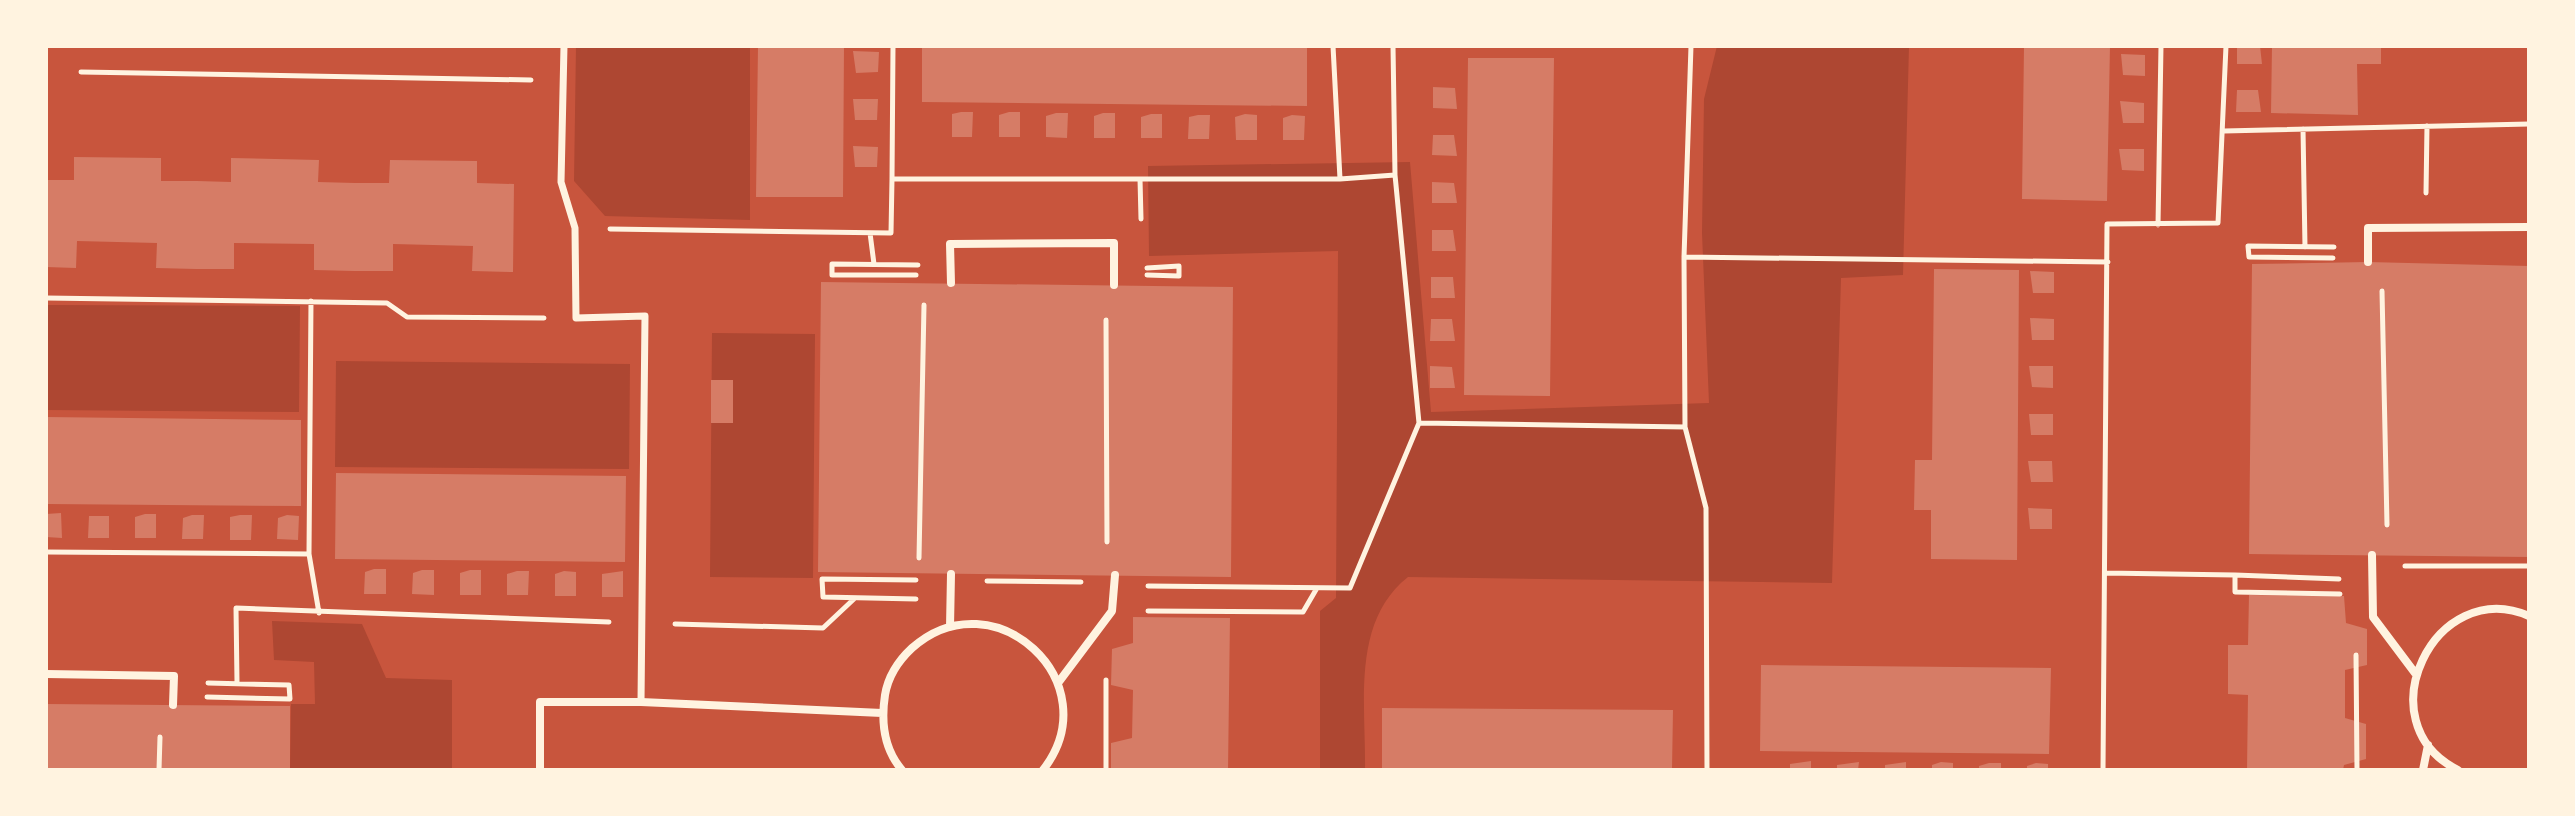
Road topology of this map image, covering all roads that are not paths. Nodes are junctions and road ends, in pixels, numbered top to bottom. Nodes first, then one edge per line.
1 (564, 46) edge
2 (2529, 227) edge
3 (2368, 262) dead end
4 (951, 283) dead end
5 (1114, 285) dead end
6 (2372, 555) dead end
7 (951, 574) dead end
8 (1115, 580) road end
9 (2529, 616) edge
10 (950, 627) junction
11 (2415, 673) junction
12 (46, 674) edge
13 (1058, 683) junction
14 (641, 702) junction
15 (173, 705) dead end
16 (882, 713) junction
17 (2428, 745) junction
18 (1053, 758) junction
19 (898, 768) edge
20 (540, 770) edge
21 (1043, 770) edge
22 (1054, 770) edge
23 (2423, 770) edge
24 (2458, 770) edge

1 - 14 street
2 - 3 street
4 - 5 street
6 - 11 street
7 - 10 street
8 - 13 street
9 - 11 street
10 - 13 street
10 - 16 street
11 - 17 street
12 - 15 street
13 - 18 street
14 - 16 street
14 - 20 street
16 - 19 street
17 - 23 street
17 - 24 street
18 - 21 street
18 - 22 street

